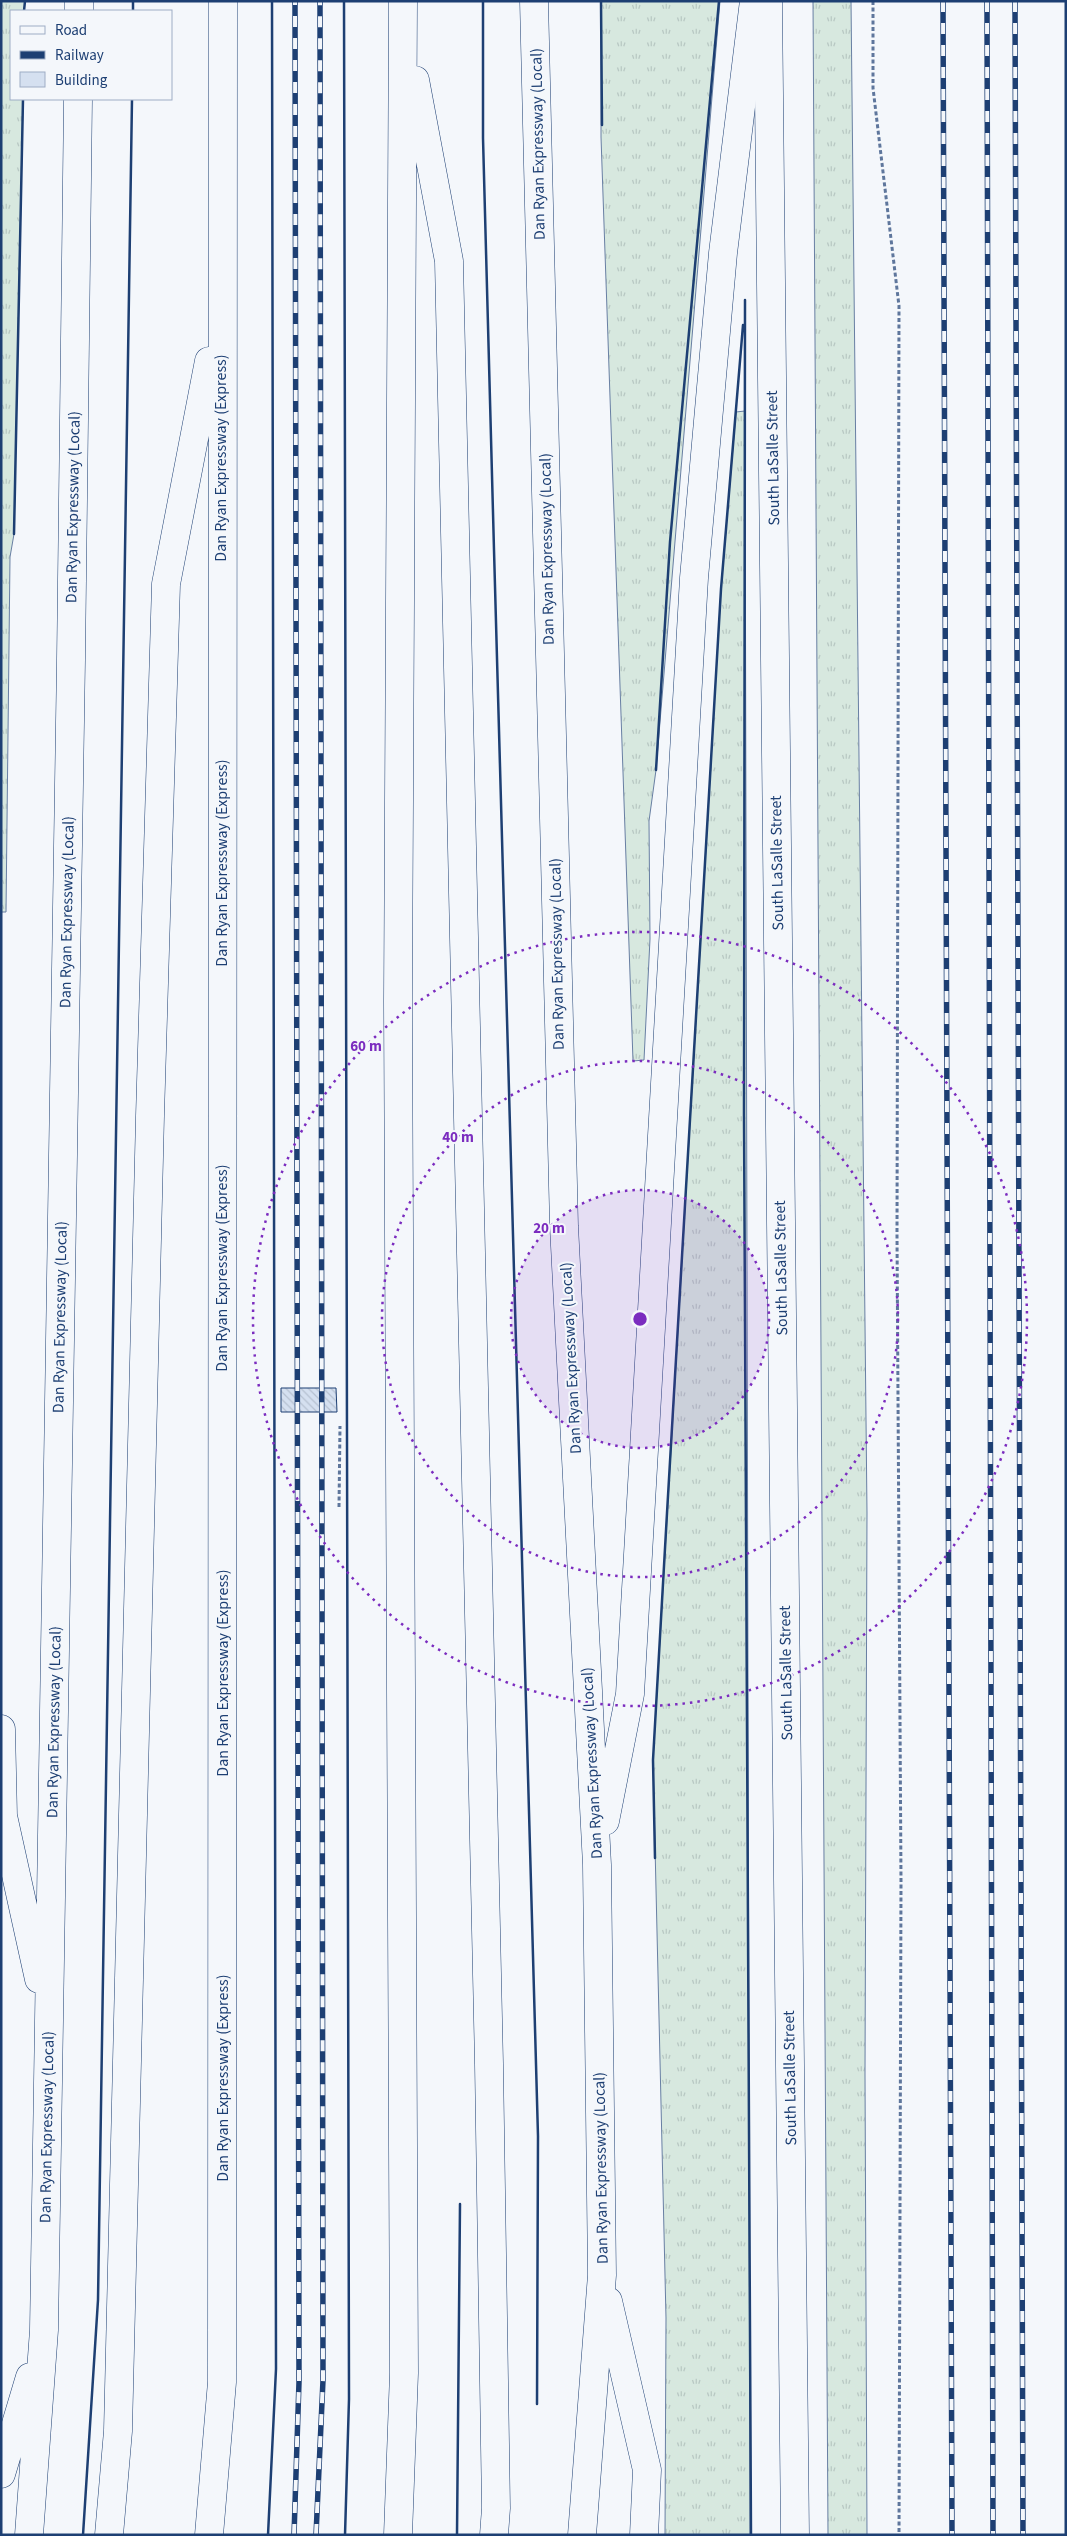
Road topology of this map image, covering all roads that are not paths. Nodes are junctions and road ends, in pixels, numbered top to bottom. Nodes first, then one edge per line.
1 (223, 1) edge
2 (534, 1) edge
3 (754, 1) edge
4 (768, 1) edge
5 (403, 9) edge
6 (78, 100) edge
7 (221, 299) junction
8 (1, 1729) edge
9 (597, 1865) junction
10 (49, 2022) junction
11 (602, 2275) junction
12 (44, 2330) junction
13 (1, 2474) edge
14 (29, 2535) edge
15 (108, 2535) edge
16 (209, 2535) edge
17 (398, 2535) edge
18 (494, 2535) edge
19 (582, 2535) edge
20 (644, 2535) edge
21 (795, 2535) edge

1 - 7 main road, Dan Ryan Expressway (Express)
2 - 9 main road, Dan Ryan Expressway (Local)
3 - 9 main road
4 - 21 main road, South LaSalle Street
5 - 17 main road
5 - 18 main road
6 - 10 main road, Dan Ryan Expressway (Local)
7 - 15 main road
7 - 16 main road, Dan Ryan Expressway (Express)
8 - 10 main road
9 - 11 main road, Dan Ryan Expressway (Local)
10 - 12 main road, Dan Ryan Expressway (Local)
11 - 19 main road, Dan Ryan Expressway (Local)
11 - 20 main road
12 - 13 main road
12 - 14 main road, Dan Ryan Expressway (Local)

